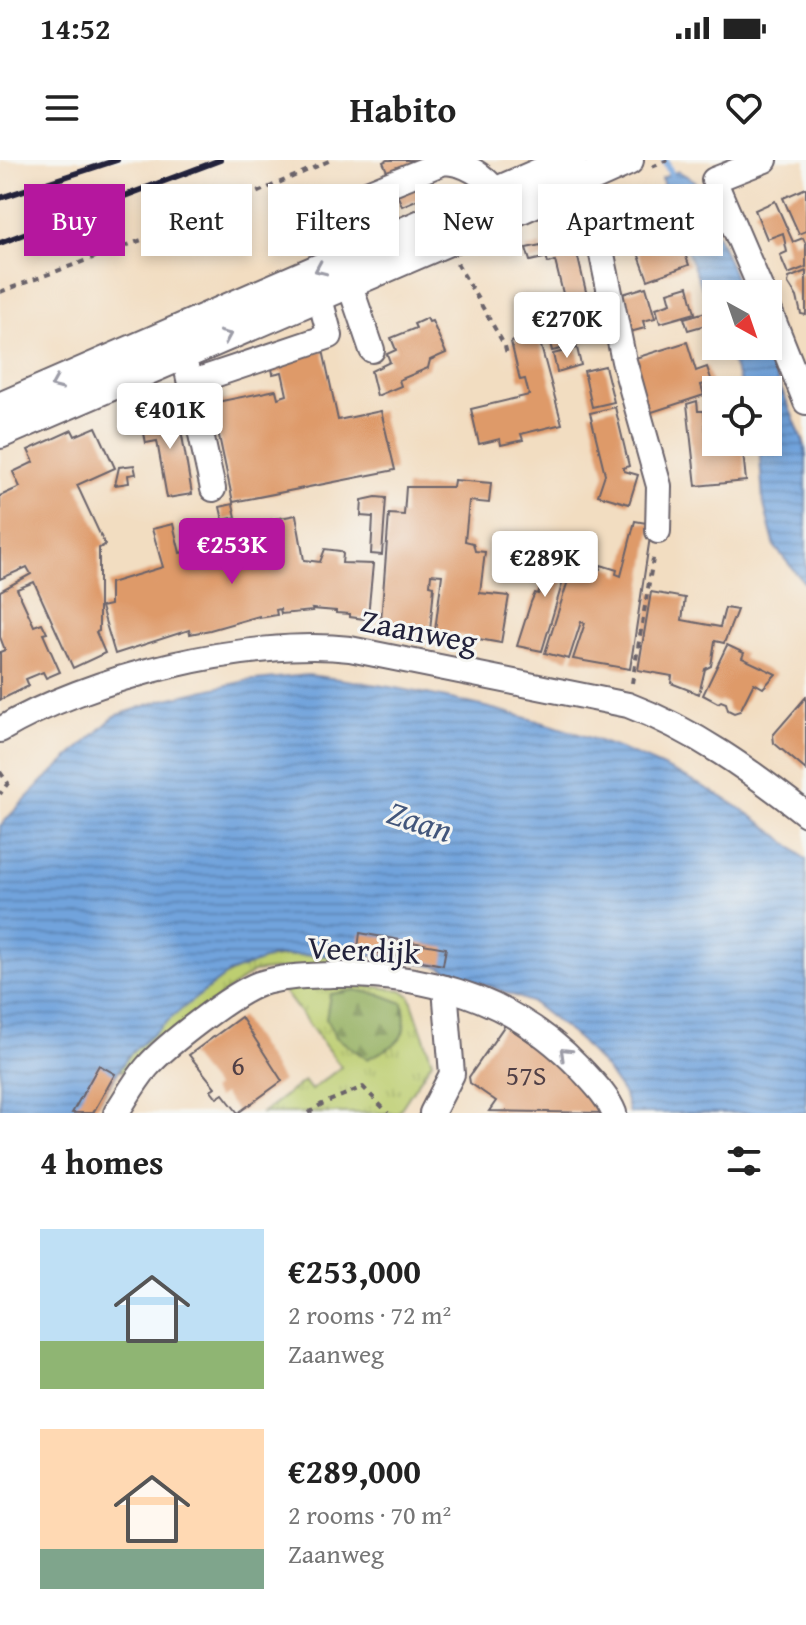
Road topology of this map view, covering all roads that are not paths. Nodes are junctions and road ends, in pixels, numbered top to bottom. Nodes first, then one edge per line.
1 (571, 160) edge
2 (765, 160) edge
3 (452, 161) edge
4 (642, 163) edge
5 (390, 184) edge
6 (491, 184) edge
7 (545, 184) edge
8 (552, 184) edge
9 (415, 235) edge
10 (415, 254) edge
11 (602, 256) edge
12 (757, 280) edge
13 (349, 283) junction
14 (319, 295) junction
15 (782, 342) edge
16 (372, 350) dead end
17 (184, 356) junction
18 (806, 402) edge
19 (0, 408) edge
20 (0, 433) edge
21 (213, 489) dead end
22 (658, 531) road end
23 (0, 730) edge
24 (806, 814) edge
25 (445, 988) junction
26 (116, 1113) edge
27 (432, 1113) edge
28 (614, 1113) edge

1 - 7 main road
2 - 12 street
3 - 5 street
3 - 6 street
4 - 8 main road
9 -> 17 main road
10 - 13 main road
11 - 22 street
13 - 14 main road
13 - 16 street
17 -> 14 main road
14 - 17 street
15 - 18 street
17 -> 19 main road
17 - 20 main road
17 - 21 street
23 - 24 street, Zaanweg
25 - 26 street, Veerdijk
25 - 27 street
28 -> 25 street, Veerdijk

